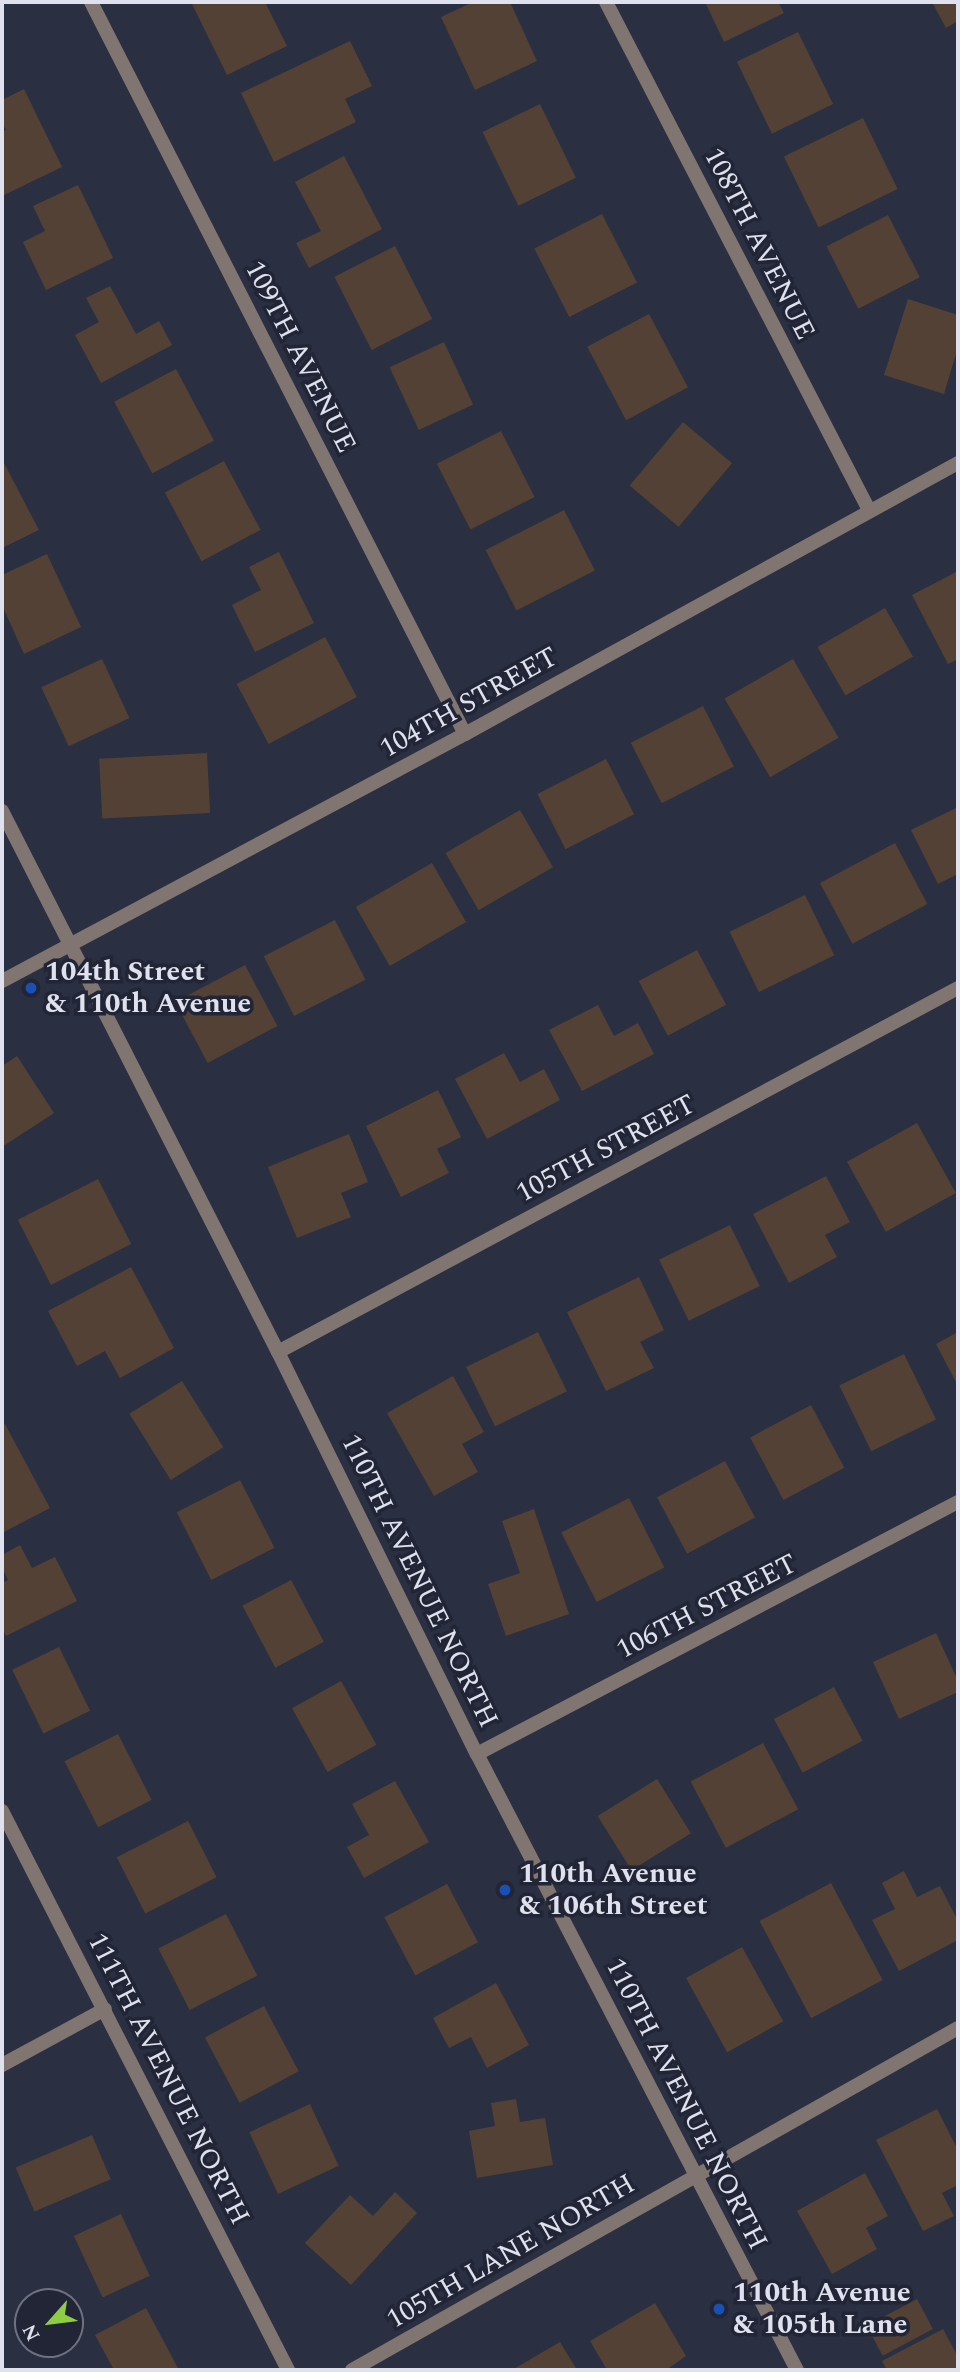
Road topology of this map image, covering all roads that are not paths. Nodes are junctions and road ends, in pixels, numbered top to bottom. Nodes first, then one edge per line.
1 (91, 2) edge
2 (606, 2) edge
3 (958, 463) edge
4 (869, 510) junction
5 (465, 734) junction
6 (2, 811) edge
7 (72, 944) junction
8 (2, 981) edge
9 (958, 988) edge
10 (278, 1352) junction
11 (958, 1502) edge
12 (477, 1754) junction
13 (2, 1811) edge
14 (105, 2008) junction
15 (958, 2028) edge
16 (2, 2065) edge
17 (694, 2175) junction
18 (288, 2370) edge
19 (352, 2370) edge
20 (797, 2370) edge

1 - 5 street, 109TH AVENUE
2 - 4 street, 108TH AVENUE
3 - 4 street, 104TH STREET
4 - 5 street, 104TH STREET
5 - 7 street, 104TH STREET
6 - 7 street, 110TH AVENUE NORTH
7 - 8 street, 104TH STREET
7 - 10 street, 110TH AVENUE NORTH
9 - 10 street, 105TH STREET
10 - 12 street, 110TH AVENUE NORTH
11 - 12 street, 106TH STREET
12 - 17 street, 110TH AVENUE NORTH
13 - 14 street, 111TH AVENUE NORTH
14 - 16 street
14 - 18 street, 111TH AVENUE NORTH
15 - 17 street, 105TH LANE NORTH
17 - 19 street, 105TH LANE NORTH
17 - 20 street, 110TH AVENUE NORTH

